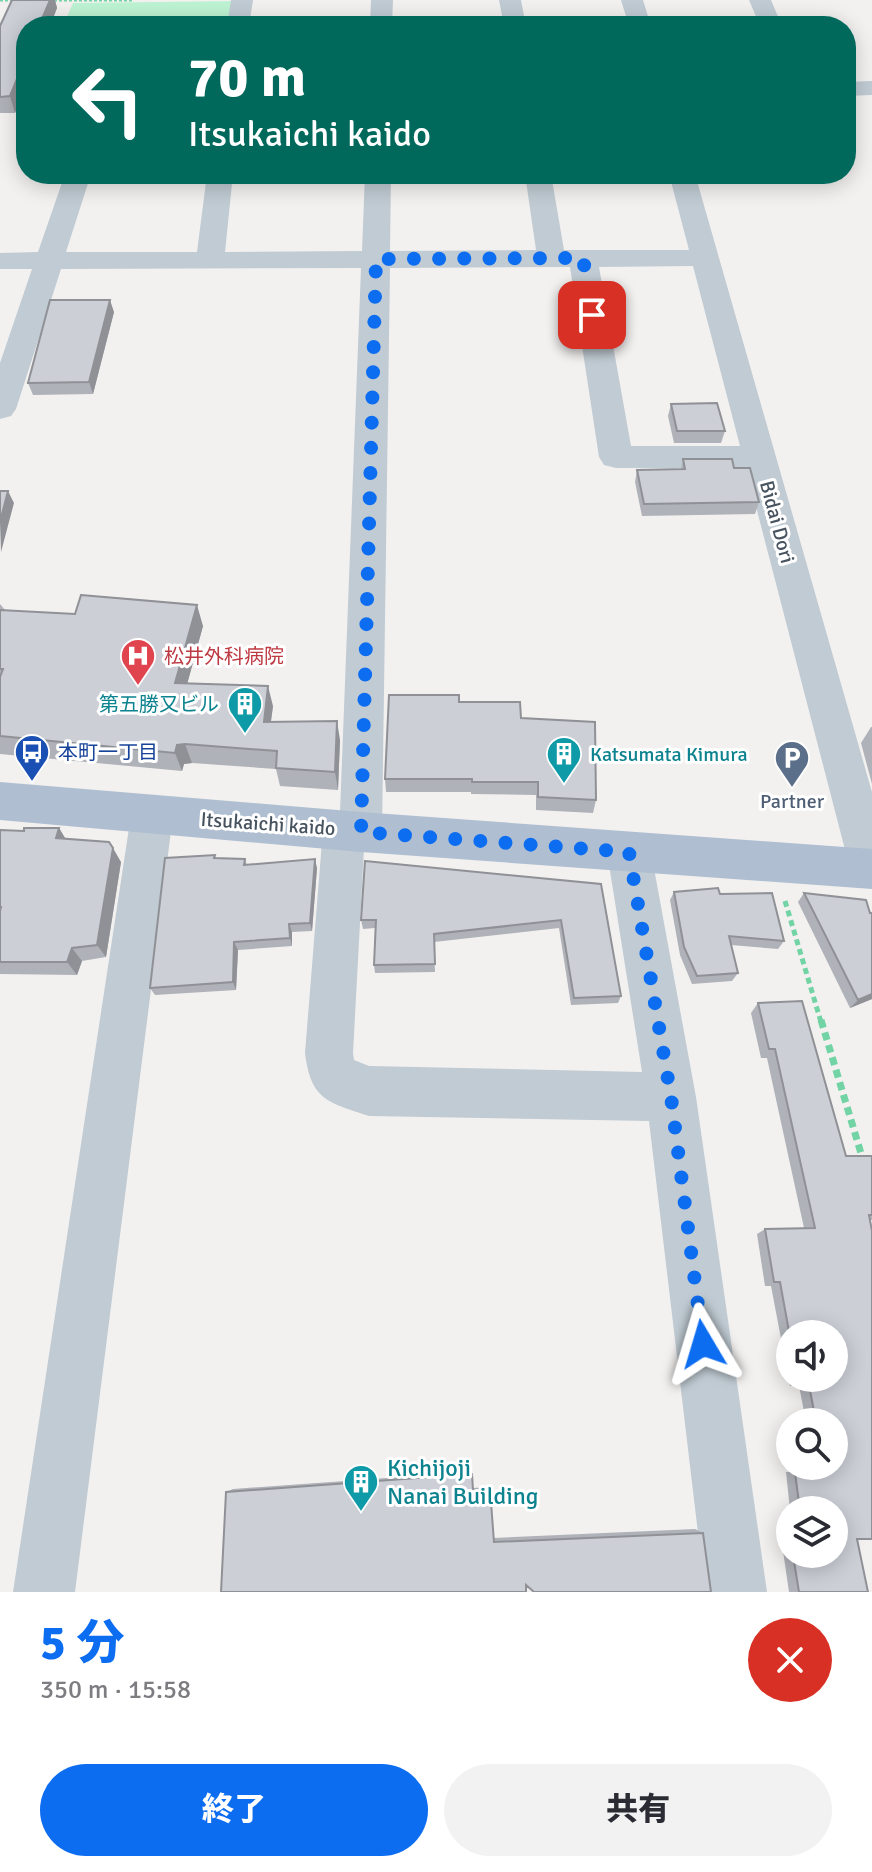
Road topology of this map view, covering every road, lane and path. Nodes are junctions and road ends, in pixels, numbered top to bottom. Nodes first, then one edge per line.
1 (0, 0) edge
2 (15, 0) edge
3 (44, 0) edge
4 (132, 0) edge
5 (75, 184) edge
6 (219, 184) edge
7 (378, 184) edge
8 (540, 184) edge
9 (685, 184) edge
10 (551, 258) junction
11 (583, 258) junction
12 (705, 258) junction
13 (376, 259) junction
14 (51, 260) junction
15 (210, 260) junction
16 (0, 261) edge
17 (0, 409) edge
18 (759, 457) junction
19 (0, 801) edge
20 (152, 815) junction
21 (352, 831) junction
22 (629, 852) junction
23 (774, 862) junction
24 (872, 869) edge
25 (671, 1097) junction
26 (867, 1175) edge
27 (44, 1592) edge
28 (736, 1592) edge

1 - 2 path
3 - 4 path
5 - 14 street
6 - 15 street
7 - 13 street
8 - 10 street
9 - 12 street, Bidai Dori
10 - 11 street
10 - 13 street
11 - 12 street
11 - 18 street
12 - 18 street, Bidai Dori
13 - 15 street
13 - 21 street
14 - 15 street
14 - 16 street
14 - 17 street
18 - 24 street, Bidai Dori
19 - 20 main road, Itsukaichi kaido
20 - 21 main road, Itsukaichi kaido
20 - 27 street
21 - 22 main road, Itsukaichi kaido
21 - 25 street
22 - 23 main road, Itsukaichi kaido
22 - 25 street
23 - 24 main road, Itsukaichi kaido
23 - 26 path
25 - 28 street

